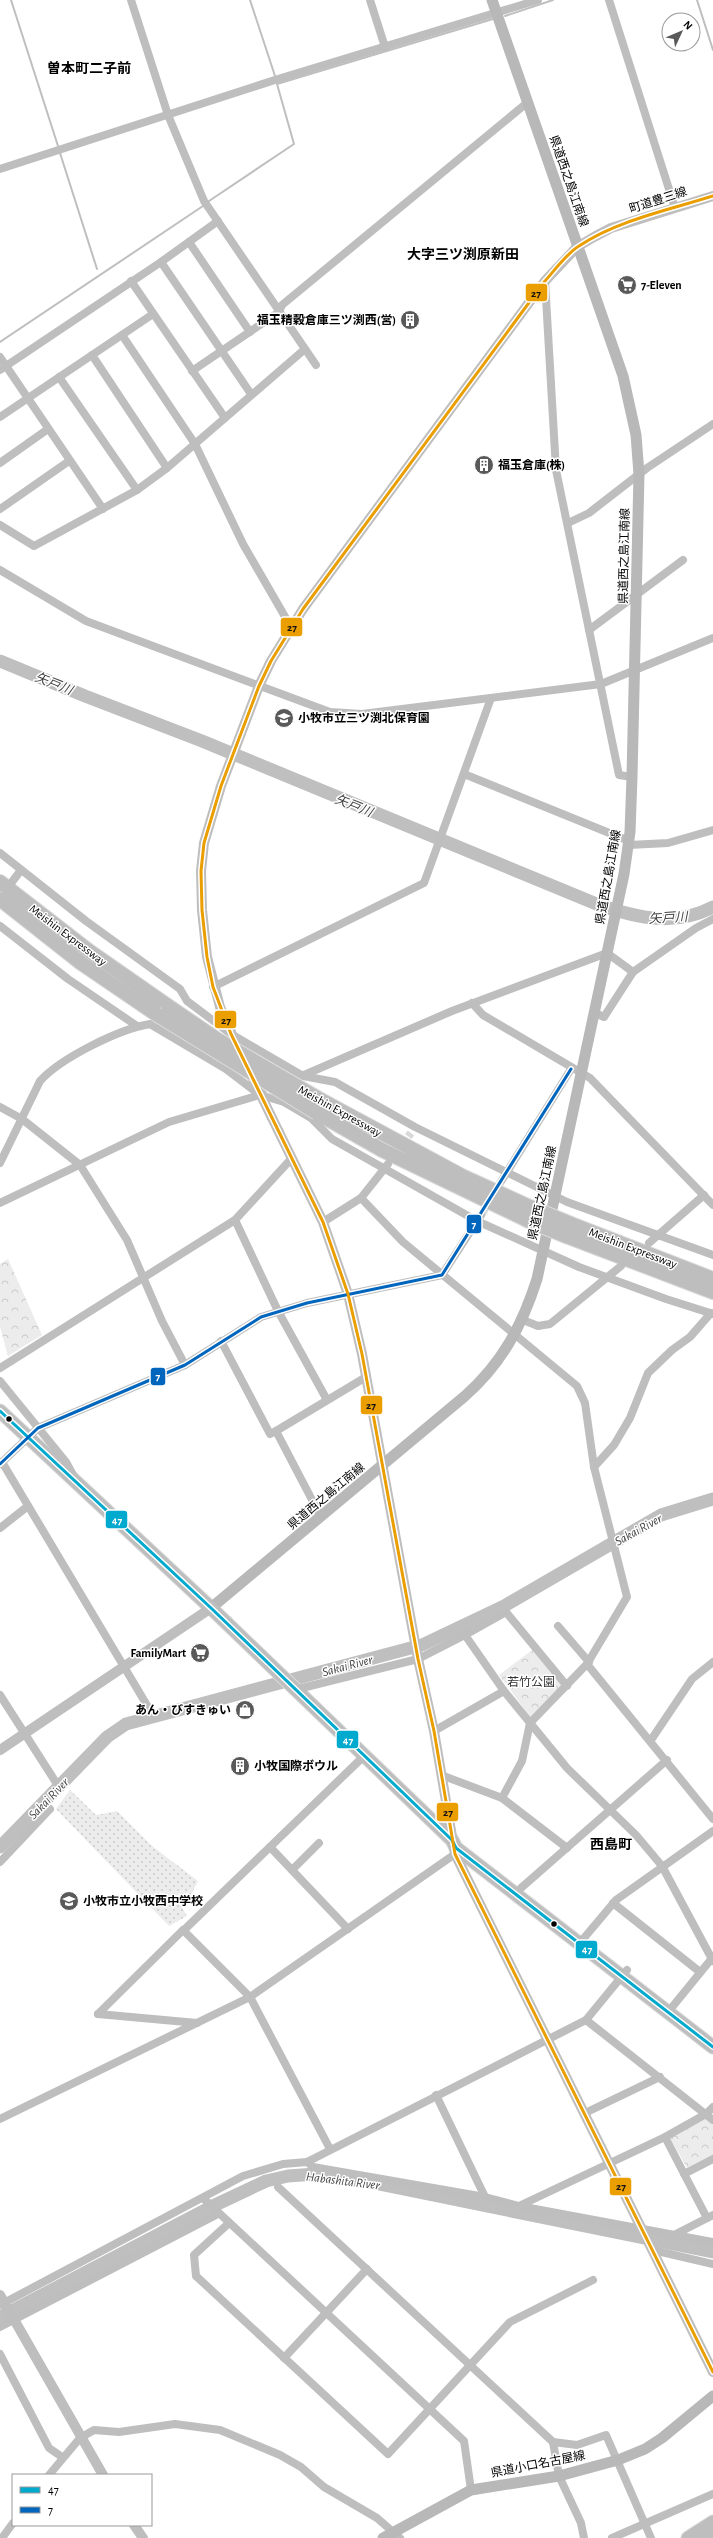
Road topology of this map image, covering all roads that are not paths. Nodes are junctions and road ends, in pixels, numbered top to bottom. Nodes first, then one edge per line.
1 (131, 0) edge
2 (370, 0) edge
3 (492, 0) edge
4 (538, 0) edge
5 (609, 0) edge
6 (497, 13) junction
7 (385, 47) junction
8 (528, 102) junction
9 (168, 115) junction
10 (0, 169) edge
11 (713, 196) edge
12 (675, 208) junction
13 (218, 221) junction
14 (189, 242) junction
15 (577, 247) junction
16 (162, 262) junction
17 (131, 281) junction
18 (545, 281) junction
19 (279, 312) junction
20 (153, 314) junction
21 (250, 332) junction
22 (122, 335) junction
23 (304, 348) junction
24 (222, 351) junction
25 (92, 355) junction
26 (0, 357) edge
27 (316, 365) dead end
28 (3, 368) edge
29 (192, 371) junction
30 (59, 377) junction
31 (251, 394) junction
32 (28, 398) junction
33 (0, 417) edge
34 (225, 418) junction
35 (713, 424) edge
36 (48, 429) junction
37 (195, 444) junction
38 (69, 462) junction
39 (0, 463) edge
40 (167, 468) junction
41 (638, 474) junction
42 (137, 490) junction
43 (103, 509) junction
44 (0, 510) edge
45 (568, 523) junction
46 (0, 525) edge
47 (683, 560) dead end
48 (0, 571) edge
49 (636, 597) junction
50 (291, 627) junction
51 (589, 630) junction
52 (713, 638) edge
53 (635, 671) junction
54 (601, 684) junction
55 (259, 686) junction
56 (491, 698) junction
57 (464, 774) junction
58 (632, 777) junction
59 (713, 830) edge
60 (629, 843) junction
61 (0, 853) edge
62 (21, 870) junction
63 (6, 882) edge
64 (0, 899) edge
65 (713, 918) edge
66 (0, 926) edge
67 (607, 954) junction
68 (633, 972) junction
69 (213, 987) junction
70 (188, 1001) junction
71 (472, 1003) junction
72 (594, 1013) junction
73 (153, 1019) junction
74 (137, 1026) junction
75 (231, 1034) junction
76 (571, 1069) junction
77 (581, 1074) junction
78 (303, 1076) junction
79 (260, 1095) junction
80 (0, 1106) edge
81 (22, 1119) junction
82 (292, 1158) junction
83 (0, 1163) edge
84 (80, 1165) junction
85 (385, 1167) junction
86 (504, 1176) junction
87 (704, 1195) junction
88 (555, 1196) junction
89 (361, 1198) junction
90 (0, 1203) edge
91 (713, 1205) edge
92 (528, 1214) junction
93 (479, 1218) junction
94 (235, 1220) junction
95 (324, 1222) junction
96 (568, 1230) junction
97 (658, 1235) junction
98 (649, 1243) dead end
99 (542, 1251) junction
100 (713, 1255) edge
101 (620, 1266) dead end
102 (442, 1275) junction
103 (144, 1277) junction
104 (606, 1278) junction
105 (713, 1279) edge
106 (713, 1292) edge
107 (348, 1294) junction
108 (278, 1311) junction
109 (712, 1313) edge
110 (523, 1320) junction
111 (514, 1336) junction
112 (221, 1342) junction
113 (185, 1365) junction
114 (0, 1368) edge
115 (366, 1377) junction
116 (0, 1381) edge
117 (327, 1400) junction
118 (0, 1411) edge
119 (38, 1428) junction
120 (276, 1431) junction
121 (28, 1438) junction
122 (1, 1463) edge
123 (382, 1466) junction
124 (594, 1467) junction
125 (79, 1486) junction
126 (28, 1506) junction
127 (321, 1517) junction
128 (0, 1528) edge
129 (211, 1608) junction
130 (558, 1626) dead end
131 (465, 1635) junction
132 (418, 1657) junction
133 (713, 1662) edge
134 (588, 1663) junction
135 (124, 1666) junction
136 (567, 1686) junction
137 (294, 1690) junction
138 (504, 1691) junction
139 (0, 1695) edge
140 (151, 1712) dead end
141 (530, 1723) junction
142 (434, 1731) junction
143 (24, 1734) junction
144 (651, 1740) junction
145 (0, 1750) edge
146 (364, 1756) junction
147 (667, 1760) junction
148 (441, 1775) junction
149 (55, 1781) dead end
150 (502, 1798) junction
151 (50, 1809) dead end
152 (610, 1811) junction
153 (713, 1819) edge
154 (713, 1831) edge
155 (452, 1840) junction
156 (270, 1847) junction
157 (317, 1848) dead end
158 (567, 1848) junction
159 (455, 1854) junction
160 (0, 1862) edge
161 (662, 1866) junction
162 (292, 1870) junction
163 (521, 1888) junction
164 (613, 1903) junction
165 (348, 1929) junction
166 (183, 1931) junction
167 (584, 1938) junction
168 (712, 1958) edge
169 (700, 1972) junction
170 (624, 1973) junction
171 (250, 1997) junction
172 (673, 2006) junction
173 (586, 2020) junction
174 (197, 2023) junction
175 (713, 2037) edge
176 (548, 2039) junction
177 (713, 2047) edge
178 (660, 2077) junction
179 (436, 2095) junction
180 (713, 2107) edge
181 (585, 2113) junction
182 (710, 2117) edge
183 (0, 2119) edge
184 (665, 2137) junction
185 (330, 2149) junction
186 (713, 2159) edge
187 (307, 2162) junction
188 (609, 2162) junction
189 (684, 2174) junction
190 (278, 2187) dead end
191 (485, 2198) junction
192 (205, 2200) junction
193 (519, 2206) junction
194 (217, 2213) junction
195 (710, 2216) edge
196 (228, 2223) junction
197 (642, 2229) junction
198 (674, 2235) junction
199 (713, 2242) edge
200 (653, 2250) junction
201 (713, 2264) edge
202 (366, 2269) junction
203 (593, 2280) dead end
204 (2, 2302) edge
205 (326, 2314) junction
206 (13, 2319) junction
207 (0, 2327) edge
208 (0, 2354) edge
209 (284, 2358) junction
210 (470, 2365) junction
211 (713, 2372) edge
212 (713, 2396) edge
213 (429, 2410) junction
214 (80, 2438) junction
215 (553, 2442) junction
216 (62, 2457) junction
217 (618, 2460) junction
218 (50, 2474) edge
219 (102, 2474) edge
220 (560, 2476) junction
221 (471, 2490) junction
222 (713, 2494) edge
223 (713, 2522) edge
224 (12, 2524) edge
225 (645, 2524) junction
226 (135, 2526) edge
227 (713, 2532) edge
228 (392, 2536) edge
229 (2, 2538) edge
230 (142, 2538) edge
231 (584, 2538) edge
232 (612, 2538) edge
233 (651, 2538) edge
234 (688, 2538) edge
235 (703, 2538) edge

1 - 9 street
2 - 7 street
3 - 6 main road, 県道西之島江南線
4 - 6 street
5 - 12 street
6 - 7 street
6 - 8 main road, 県道西之島江南線
7 - 9 street
8 - 15 main road, 県道西之島江南線
8 - 19 street
9 - 10 street
9 - 13 street
11 - 12 street, 町道豊三線
12 - 15 street, 町道豊三線
13 - 14 street
13 - 19 street
14 - 16 street
14 - 21 street
15 - 18 street, 町道豊三線
15 - 41 main road, 県道西之島江南線
16 - 17 street
16 - 24 street
17 - 20 street
17 - 28 street
18 - 45 street
18 - 50 street, 町道豊三線
19 - 21 street
19 - 23 street
20 - 22 street
20 - 29 street
21 - 24 street
22 - 25 street
22 - 37 street
23 - 27 street
23 - 31 street
24 - 29 street
24 - 31 street
25 - 30 street
25 - 40 street
26 - 28 street
28 - 32 street
29 - 34 street
30 - 32 street
30 - 42 street
31 - 34 street
32 - 33 street
32 - 36 street
34 - 37 street
35 - 41 street
36 - 38 street
36 - 39 street
37 - 40 street
37 - 50 street
38 - 43 street
38 - 44 street
40 - 42 street
41 - 45 street
41 - 49 main road, 県道西之島江南線
42 - 43 street
43 - 46 street
45 - 51 street
47 - 49 street
48 - 55 street
49 - 51 street
49 - 53 main road, 県道西之島江南線
50 - 55 street, 町道豊三線
51 - 54 street
52 - 53 street
53 - 54 street
53 - 58 main road, 県道西之島江南線
54 - 56 street
54 - 58 street
55 - 56 street
55 - 69 street, 町道豊三線
56 - 57 street
57 - 60 street
57 - 69 street
58 - 60 main road, 県道西之島江南線
59 - 60 street
60 - 67 main road, 県道西之島江南線
61 - 62 street
62 - 63 street
62 - 70 street
63 - 92 highway, Meishin Expressway, bridge
64 - 73 highway, Meishin Expressway
65 - 68 street
66 - 74 street
67 - 68 street
67 - 71 street
67 - 72 main road, 県道西之島江南線
68 - 72 street
69 - 75 street, 町道豊三線
70 - 73 street
70 - 75 street
71 - 76 street
71 - 78 street
72 - 77 main road, 県道西之島江南線
73 - 74 street
73 - 79 street
73 - 92 highway, Meishin Expressway, bridge
74 - 81 street
75 - 78 street
75 - 79 street, 町道豊三線
76 - 77 street
76 - 86 street
77 - 87 street
77 - 88 main road, 県道西之島江南線
78 - 79 street
78 - 86 street
79 - 82 street, 町道豊三線
79 - 84 street
79 - 85 street
80 - 81 street
81 - 83 street
81 - 84 street
82 - 94 street
82 - 95 street, 町道豊三線
84 - 90 street
84 - 103 street
85 - 89 street
85 - 93 street
86 - 88 street
87 - 91 street
87 - 97 street
88 - 97 street
88 - 99 main road, 県道西之島江南線
89 - 95 street
89 - 102 street
92 - 96 highway, Meishin Expressway, bridge
93 - 99 street
93 - 102 street
94 - 103 street
94 - 108 street
95 - 107 street, 町道豊三線
96 - 105 highway, Meishin Expressway
96 - 106 highway, Meishin Expressway
97 - 98 street
97 - 100 street
99 - 104 street
99 - 110 main road, 県道西之島江南線
101 - 104 street
102 - 107 street
102 - 111 street
103 - 113 street
103 - 114 street
104 - 109 street
104 - 110 street
107 - 108 street
107 - 115 street, 町道豊三線
108 - 112 street
108 - 117 street
109 - 124 street
110 - 111 main road, 県道西之島江南線
111 - 123 main road, 県道西之島江南線
111 - 124 street
112 - 113 street
112 - 120 street
113 - 119 street
115 - 117 street
115 - 123 street, 町道豊三線
116 - 119 street
117 - 120 street
118 - 121 highway
119 - 121 street
119 - 125 street
120 - 127 street
121 - 122 street
121 - 125 highway
122 - 126 street
123 - 127 main road, 県道西之島江南線
123 - 132 street, 町道豊三線
124 - 134 street
125 - 129 highway
126 - 128 street
126 - 135 street
127 - 129 main road, 県道西之島江南線
129 - 135 street
129 - 137 highway
130 - 134 street
131 - 132 street
131 - 136 street
131 - 138 street
132 - 137 street
132 - 142 street, 町道豊三線
133 - 144 street
134 - 136 street
134 - 144 street
135 - 140 street
135 - 143 street
136 - 141 street
137 - 146 highway
138 - 141 street
138 - 142 street
139 - 143 street
141 - 150 street
141 - 152 street
142 - 148 street, 町道豊三線
143 - 145 street
143 - 149 street
144 - 147 street
146 - 155 highway
146 - 156 street
147 - 152 street
147 - 153 street
148 - 150 street
148 - 155 street, 町道豊三線
150 - 158 street
151 - 160 street
152 - 158 street
152 - 161 street
154 - 161 street
155 - 159 street, 町道豊三線
155 - 163 highway
155 - 170 highway
156 - 162 street
156 - 166 street
157 - 162 street
158 - 163 street
159 - 165 street
159 - 176 street, 町道豊三線
161 - 164 street
161 - 168 street
162 - 165 street
163 - 167 highway
164 - 167 street
164 - 169 street
165 - 171 street
166 - 171 street
166 - 174 street
167 - 170 highway
168 - 169 street
169 - 172 street
170 - 172 highway
170 - 173 street
170 - 177 highway
171 - 174 street
171 - 185 street
172 - 175 highway
173 - 176 street
173 - 178 street
174 - 183 street
176 - 179 street
176 - 181 street, 町道豊三線
178 - 181 street
178 - 182 street
179 - 185 street
179 - 191 street
180 - 182 street
181 - 188 street, 町道豊三線
182 - 184 street
184 - 188 street
184 - 189 street
185 - 187 street
186 - 189 street
187 - 191 street
187 - 192 street
188 - 193 street
188 - 197 street, 町道豊三線
189 - 195 street
190 - 202 street
191 - 193 street
192 - 194 street
192 - 204 street
193 - 197 street
194 - 196 street
194 - 206 street
195 - 198 street
196 - 205 street
196 - 209 street
197 - 198 street
197 - 200 street, 町道豊三線
198 - 199 street
200 - 201 street
200 - 211 street, 町道豊三線
202 - 205 street
202 - 210 street
203 - 210 street
204 - 206 street
205 - 209 street
205 - 213 street
206 - 207 street
206 - 214 street
208 - 216 street
209 - 213 street
210 - 213 street
210 - 215 street
212 - 217 main road, 県道小口名古屋線
213 - 221 street
214 - 216 street
214 - 219 street
214 - 228 street
215 - 217 street
215 - 220 street
216 - 218 street
217 - 220 main road, 県道小口名古屋線
217 - 225 street
220 - 221 main road, 県道小口名古屋線
220 - 231 street
221 - 228 main road, 県道小口名古屋線
222 - 225 street
223 - 234 highway
224 - 229 street
225 - 232 street
225 - 233 street
226 - 230 street
227 - 235 highway

